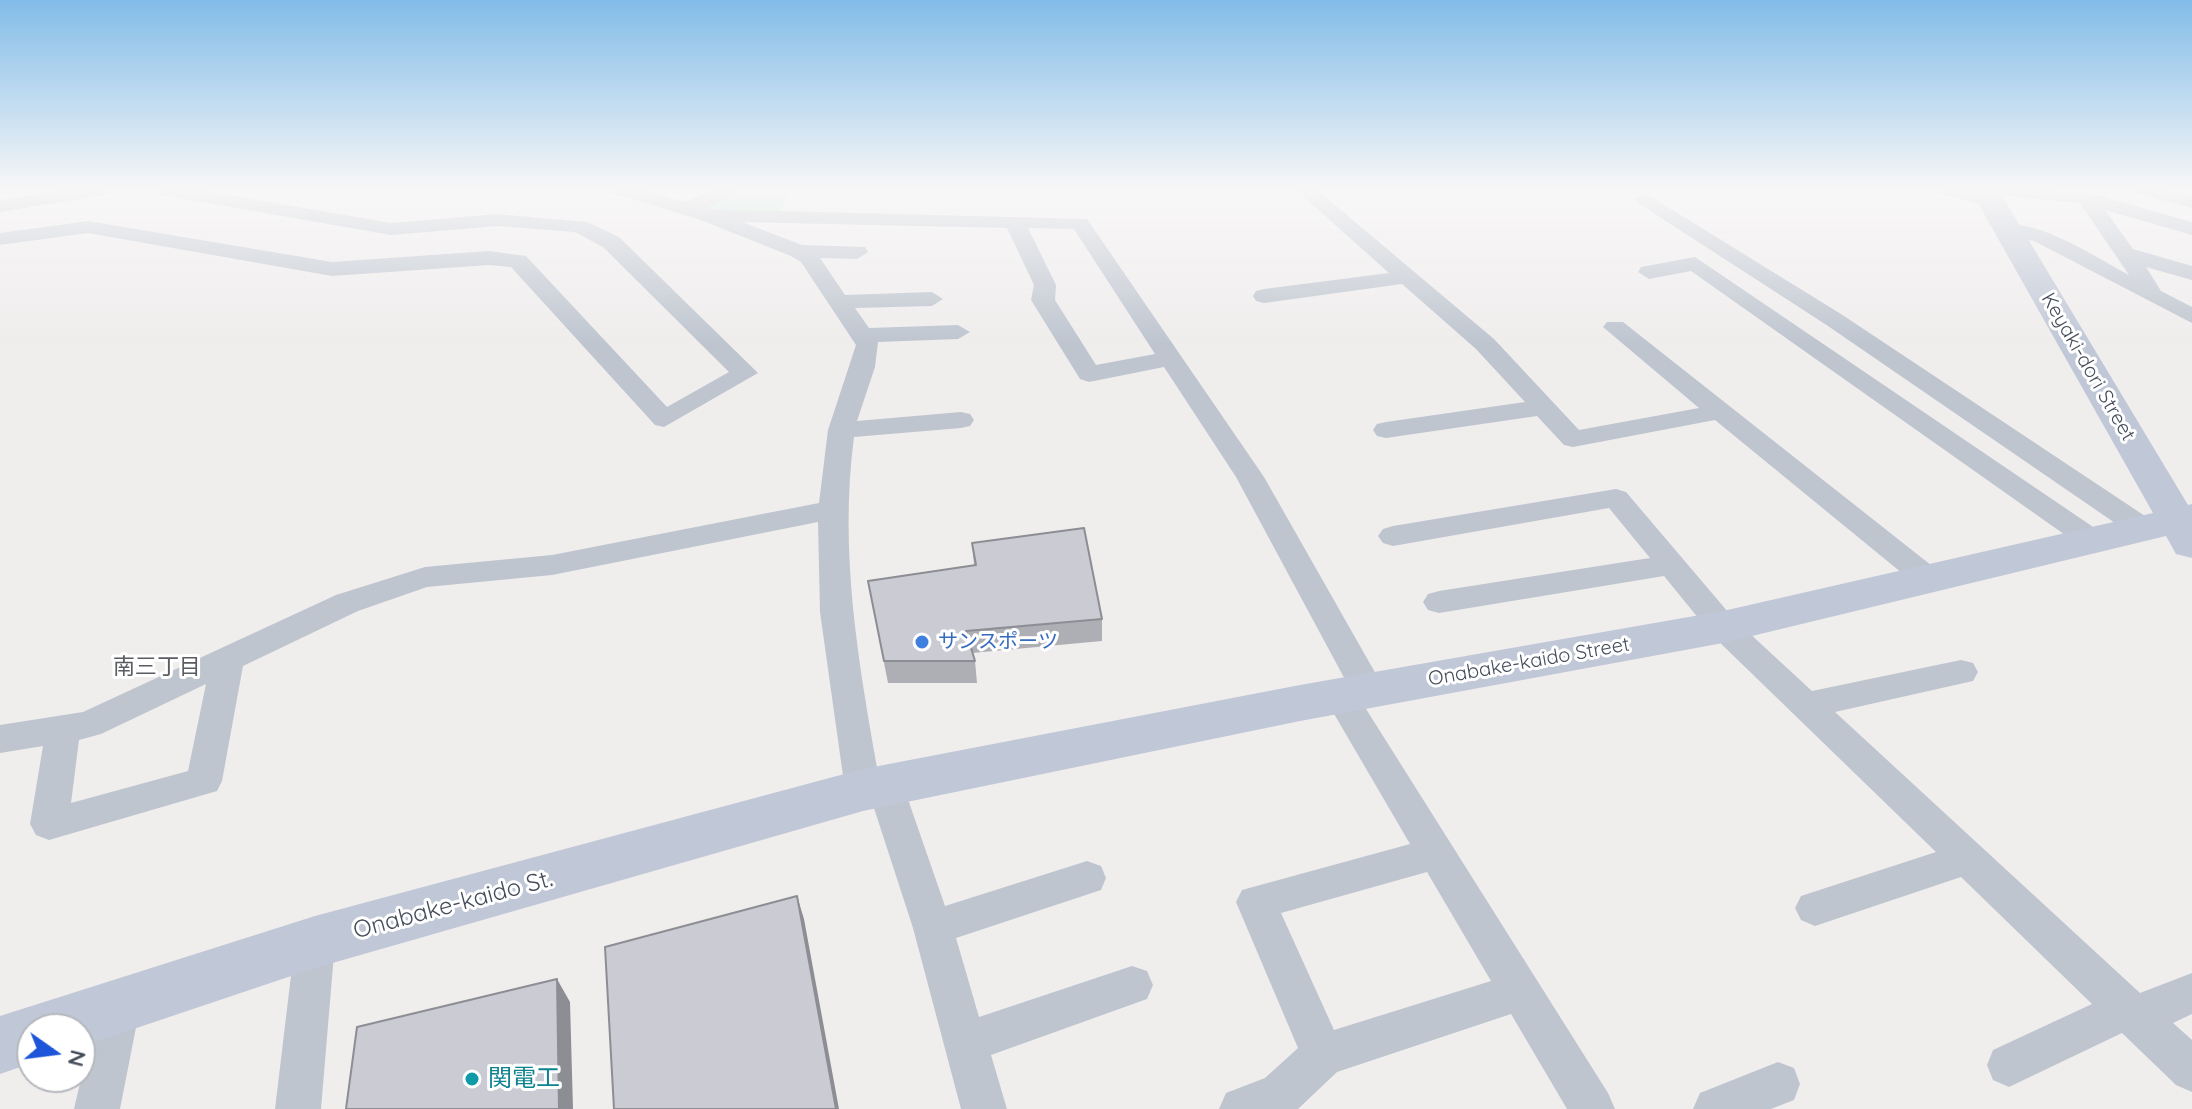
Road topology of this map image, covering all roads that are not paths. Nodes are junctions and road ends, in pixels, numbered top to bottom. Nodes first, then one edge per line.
1 (168, 241) edge
2 (374, 241) edge
3 (609, 241) edge
4 (771, 241) edge
5 (1024, 241) edge
6 (1092, 241) edge
7 (1365, 241) edge
8 (1710, 241) edge
9 (2018, 241) edge
10 (2051, 241) edge
11 (2117, 241) edge
12 (799, 251) junction
13 (857, 252) dead end
14 (2126, 254) junction
15 (332, 269) junction
16 (1649, 272) dead end
17 (2192, 273) edge
18 (1407, 277) junction
19 (2150, 295) junction
20 (1264, 296) dead end
21 (932, 299) dead end
22 (837, 302) junction
23 (2192, 316) edge
24 (1615, 327) dead end
25 (958, 332) dead end
26 (861, 336) junction
27 (1172, 358) junction
28 (1543, 407) junction
29 (1718, 412) junction
30 (961, 420) dead end
31 (841, 430) junction
32 (1386, 430) dead end
33 (832, 510) junction
34 (2176, 528) edge
35 (1393, 536) dead end
36 (2095, 542) junction
37 (1672, 565) junction
38 (1930, 580) junction
39 (1439, 602) dead end
40 (1723, 627) junction
41 (228, 659) junction
42 (1961, 672) dead end
43 (1354, 693) junction
44 (1806, 705) junction
45 (63, 729) junction
46 (0, 739) edge
47 (874, 788) junction
48 (1436, 853) junction
49 (1969, 858) junction
50 (1087, 878) dead end
51 (1815, 908) dead end
52 (933, 928) junction
53 (315, 942) junction
54 (1132, 985) dead end
55 (1520, 991) junction
56 (2192, 993) edge
57 (120, 1002) junction
58 (90, 1013) edge
59 (2134, 1013) junction
60 (964, 1043) junction
61 (1323, 1055) junction
62 (2009, 1065) dead end
63 (2192, 1070) edge
64 (1778, 1084) dead end
65 (97, 1109) edge
66 (298, 1109) edge
67 (984, 1109) edge
68 (1242, 1109) edge
69 (1592, 1109) edge
70 (1716, 1109) edge

1 - 15 street
2 - 15 street
3 - 15 street
4 - 12 street
5 - 27 street
6 - 27 street
7 - 18 street
8 - 34 street
9 - 34 street, Keyaki-dori Street
10 - 19 street
11 - 14 street
12 - 13 street
12 - 22 street
14 - 17 street
14 - 19 street
16 - 36 street
18 - 20 street
18 - 28 street
19 - 23 street
21 - 22 street
22 - 26 street
24 - 29 street
25 - 26 street
26 - 31 street
27 - 43 street
28 - 29 street
28 - 32 street
29 - 38 street
30 - 31 street
31 - 33 street
33 - 41 street
33 - 47 street
34 - 36 street, Onabake-kaido Street
35 - 37 street
36 - 38 street, Onabake-kaido Street
37 - 39 street
37 - 40 street
38 - 40 street, Onabake-kaido Street
40 - 43 street, Onabake-kaido Street
40 - 44 street
41 - 45 street
41 - 45 street
42 - 44 street
43 - 47 street, Onabake-kaido Street
43 - 48 street
44 - 49 street
45 - 46 street
47 - 52 street
47 - 53 street, Onabake-kaido St.
48 - 55 street
48 - 61 street
49 - 51 street
49 - 59 street
50 - 52 street
52 - 60 street
53 - 57 street, Onabake-kaido St.
53 - 66 street
54 - 60 street
55 - 61 street
55 - 69 street
56 - 59 street
57 - 58 street, Onabake-kaido St.
57 - 65 street
59 - 62 street
59 - 63 street
60 - 67 street
61 - 68 street
64 - 70 street

